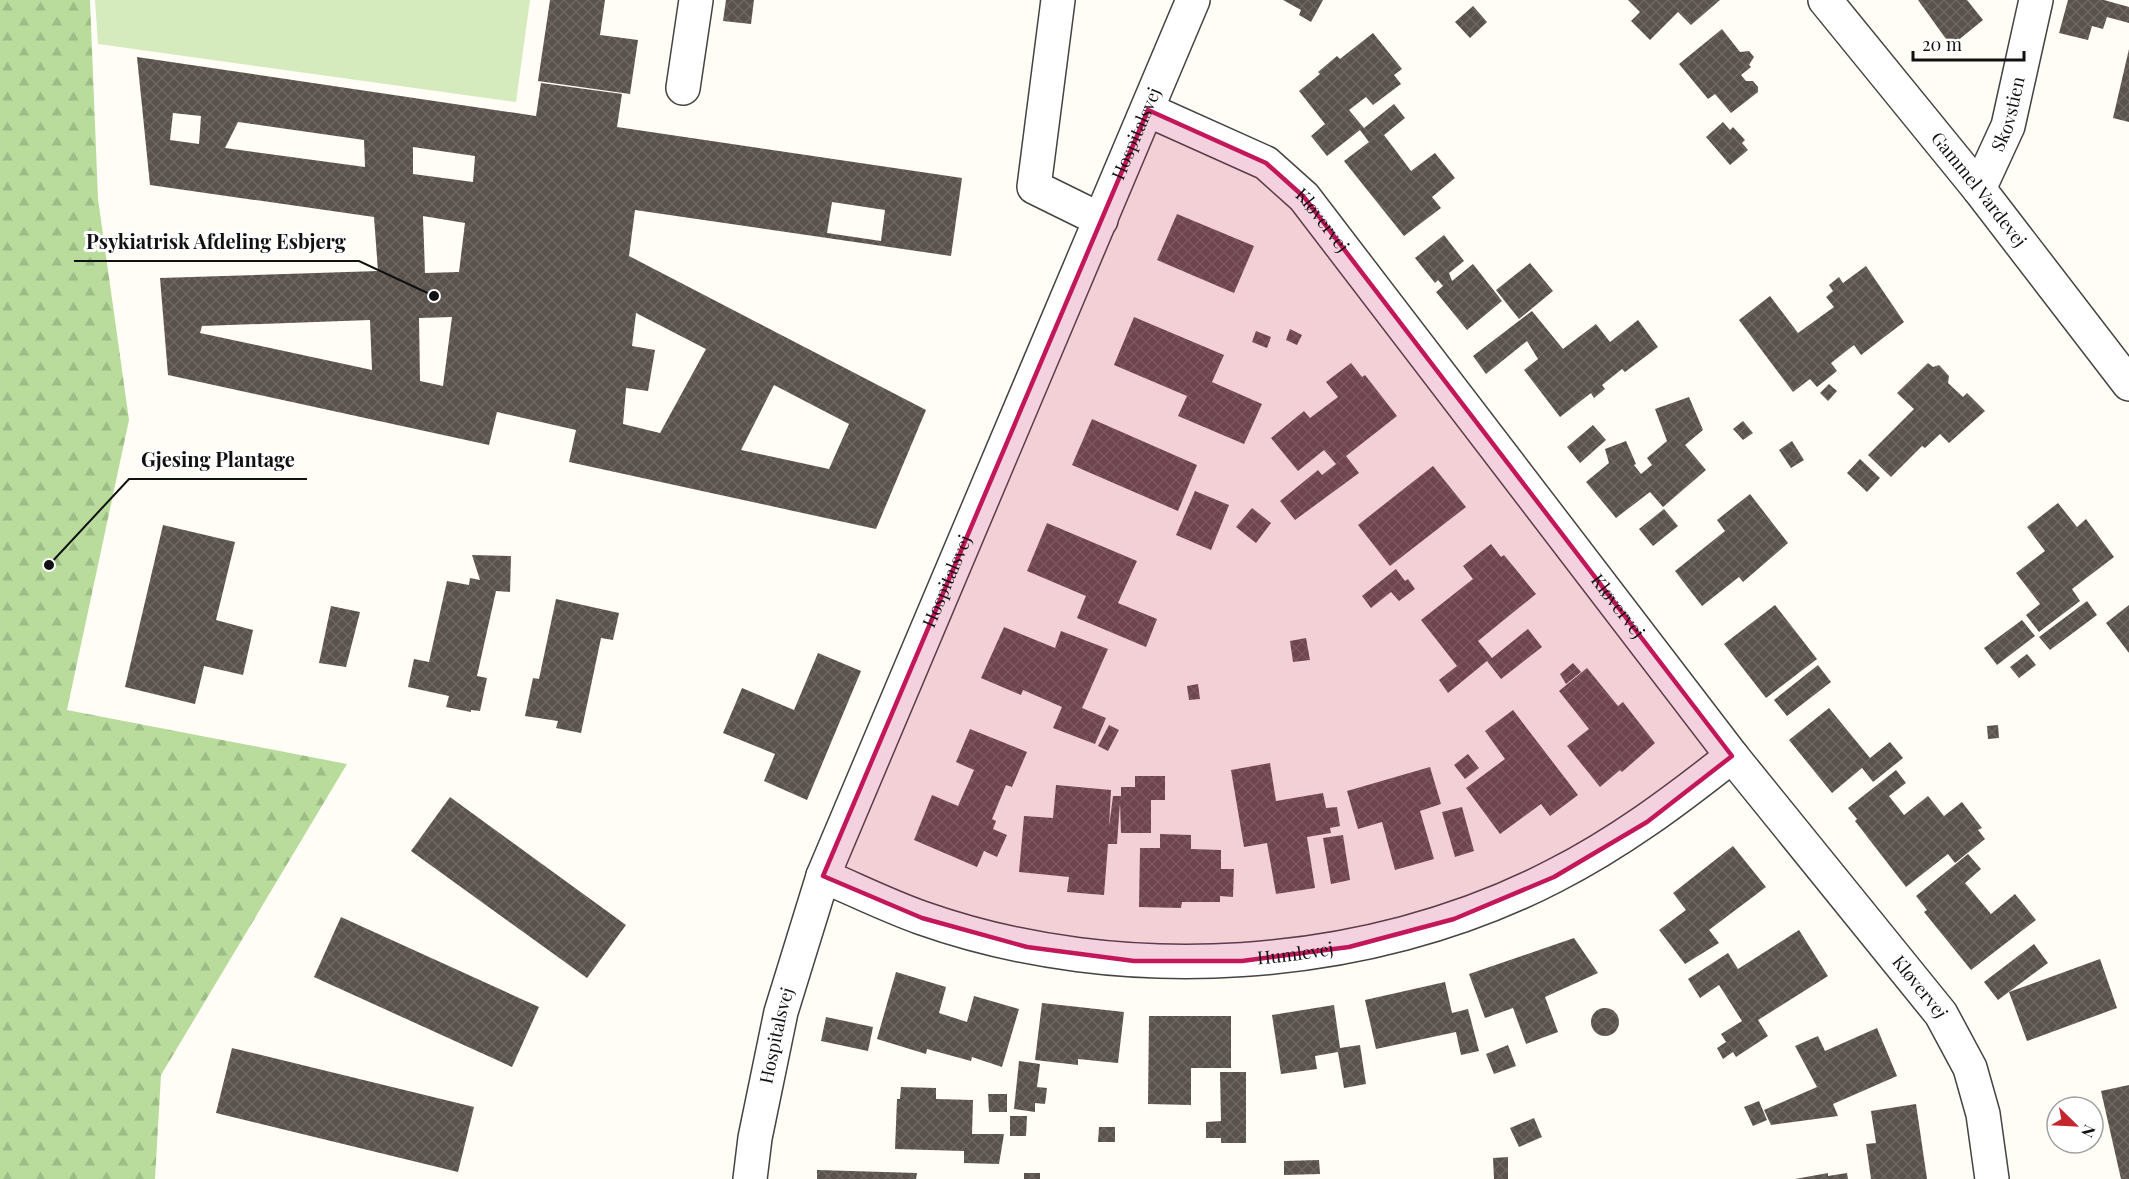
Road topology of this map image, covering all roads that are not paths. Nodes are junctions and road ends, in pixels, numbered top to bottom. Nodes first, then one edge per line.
1 (696, 0) edge
2 (1058, 0) edge
3 (1193, 0) edge
4 (1825, 0) edge
5 (2036, 0) edge
6 (683, 88) dead end
7 (1148, 110) junction
8 (1979, 189) junction
9 (1101, 220) junction
10 (2129, 384) edge
11 (1732, 756) junction
12 (823, 876) junction
13 (750, 1179) edge
14 (1992, 1179) edge

1 - 6 street
2 - 9 street
3 - 7 street, Hospitalsvej
4 - 8 street, Gammel Vardevej
5 - 8 street, Skovstien
7 - 9 street, Hospitalsvej
7 - 11 street, Kløvervej
8 - 10 street, Gammel Vardevej
9 - 12 street, Hospitalsvej
11 - 12 street, Humlevej
11 - 14 street, Kløvervej
12 - 13 street, Hospitalsvej

